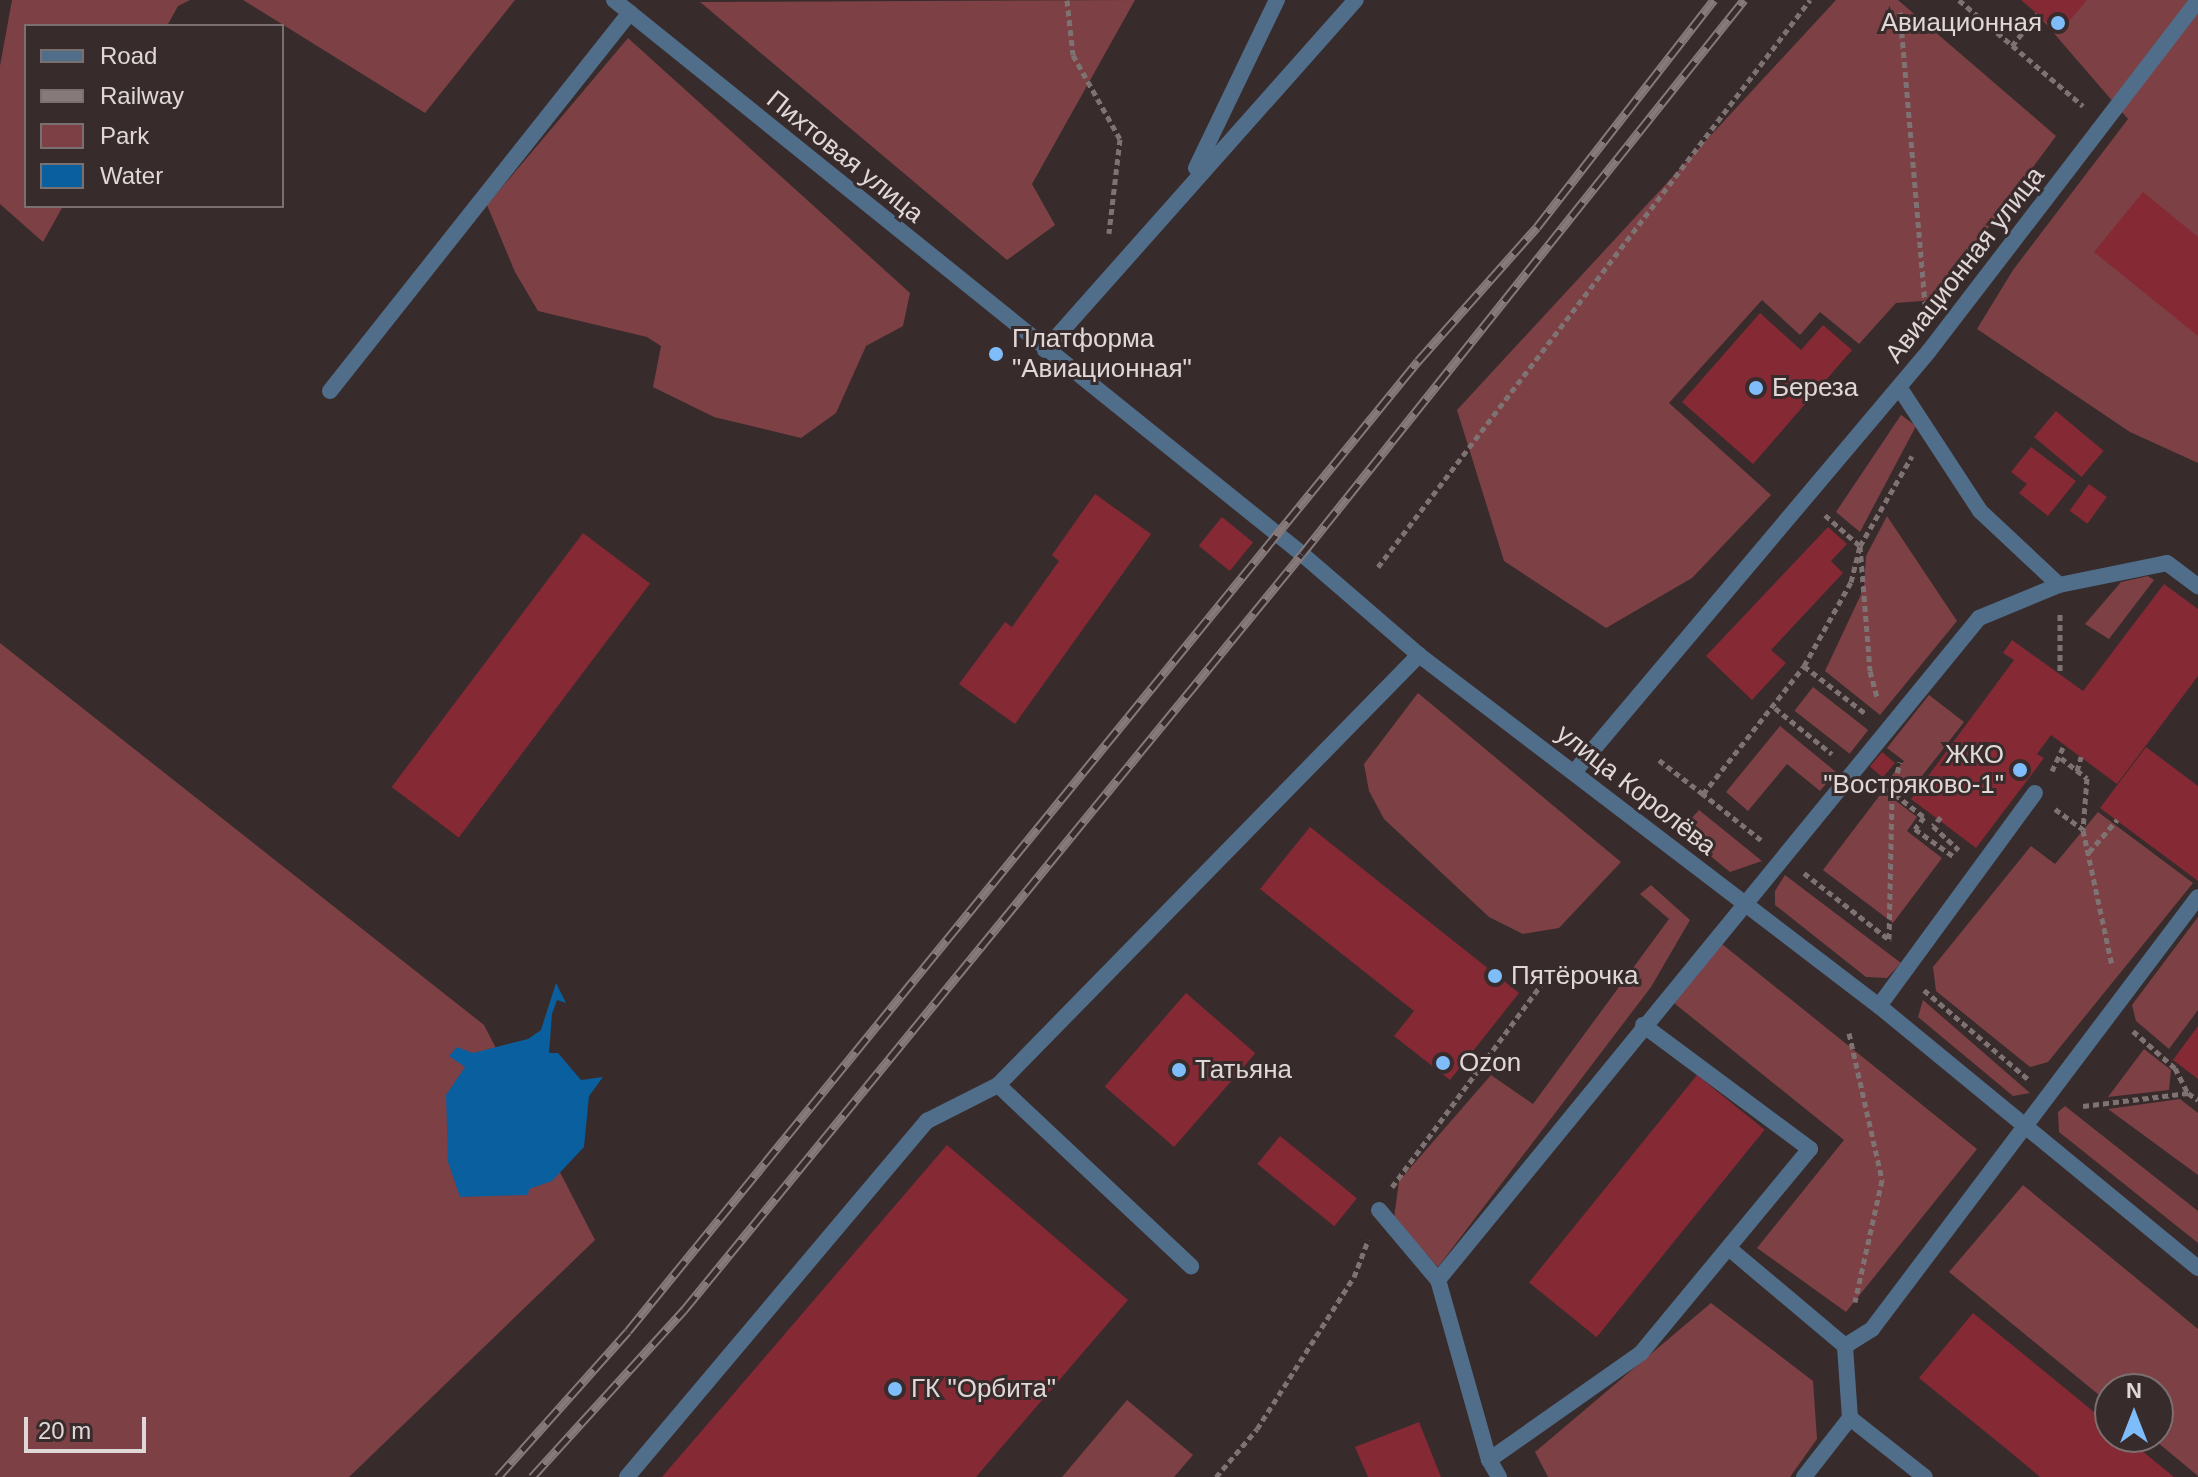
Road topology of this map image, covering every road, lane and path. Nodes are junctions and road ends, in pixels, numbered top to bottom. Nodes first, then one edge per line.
1 (614, 0) edge
2 (1067, 0) edge
3 (1277, 0) edge
4 (1356, 0) edge
5 (1810, 0) edge
6 (1959, 0) edge
7 (2198, 1) edge
8 (1900, 12) dead end
9 (630, 13) junction
10 (2037, 14) dead end
11 (2012, 46) junction
12 (2105, 124) junction
13 (1188, 184) junction
14 (1109, 239) dead end
15 (1045, 350) junction
16 (1929, 351) junction
17 (1899, 387) junction
18 (330, 391) dead end
19 (1925, 433) junction
20 (1807, 498) junction
21 (1860, 546) junction
22 (1378, 567) dead end
23 (2059, 585) junction
24 (2198, 586) edge
25 (1419, 655) junction
26 (1804, 666) junction
27 (2060, 674) dead end
28 (1775, 708) junction
29 (1885, 729) junction
30 (2064, 745) dead end
31 (2081, 757) dead end
32 (1659, 760) dead end
33 (1854, 767) junction
34 (1575, 771) junction
35 (2077, 771) junction
36 (1892, 792) junction
37 (2035, 793) dead end
38 (1703, 794) junction
39 (1941, 817) dead end
40 (2117, 820) dead end
41 (1959, 846) dead end
42 (2088, 853) junction
43 (1781, 856) junction
44 (1979, 876) junction
45 (2198, 897) edge
46 (1742, 903) junction
47 (1889, 940) junction
48 (1915, 960) junction
49 (2119, 999) junction
50 (1879, 1006) junction
51 (1643, 1025) junction
52 (1849, 1033) dead end
53 (998, 1085) junction
54 (2046, 1093) junction
55 (2188, 1093) junction
56 (2198, 1100) edge
57 (2083, 1106) dead end
58 (2026, 1127) junction
59 (1379, 1210) dead end
60 (1731, 1250) junction
61 (1191, 1266) dead end
62 (2198, 1268) edge
63 (1438, 1280) junction
64 (1845, 1346) junction
65 (1850, 1418) junction
66 (1489, 1460) junction
67 (627, 1477) edge
68 (1499, 1477) edge
69 (1804, 1477) edge
70 (1925, 1477) edge

1 - 9 street, Пихтовая улица
2 - 14 path
3 - 13 street
4 - 13 street
5 - 22 path
6 - 11 path
7 - 12 street, Авиационная улица
8 - 16 path
9 - 15 street, Пихтовая улица
9 - 18 street
10 - 11 path
11 - 12 path
12 - 16 street, Авиационная улица
13 - 15 street
15 - 25 street, улица Королёва
16 - 17 street, Авиационная улица
17 - 19 street
17 - 20 street, Авиационная улица
19 - 21 path
19 - 23 street
20 - 21 path
20 - 34 street, Авиационная улица
21 - 26 path
21 - 29 path
23 - 24 street
23 - 27 path
23 - 29 street
25 - 34 street, улица Королёва
25 - 53 street
26 - 28 path
26 - 29 path
28 - 33 path
28 - 38 path
29 - 33 street
29 - 36 path
30 - 35 path
31 - 35 path
32 - 38 path
33 - 36 path
33 - 43 street
34 - 46 street, улица Королёва
35 - 42 path
36 - 44 path
36 - 47 path
37 - 44 street
38 - 43 path
39 - 41 path
40 - 42 path
42 - 49 path
43 - 46 street
43 - 47 path
44 - 48 street
45 - 49 street
46 - 50 street, улица Королёва
46 - 51 street
47 - 48 path
48 - 50 street
48 - 54 path
49 - 54 street
49 - 55 path
50 - 58 street, улица Королёва
51 - 60 street
51 - 63 street
52 - 64 path
53 - 61 street
53 - 67 street
54 - 58 street
55 - 56 path
55 - 57 path
58 - 62 street, улица Королёва
58 - 64 street
59 - 63 street
60 - 64 street
60 - 66 street
63 - 66 street
64 - 65 street
65 - 69 street
65 - 70 street
66 - 68 street

